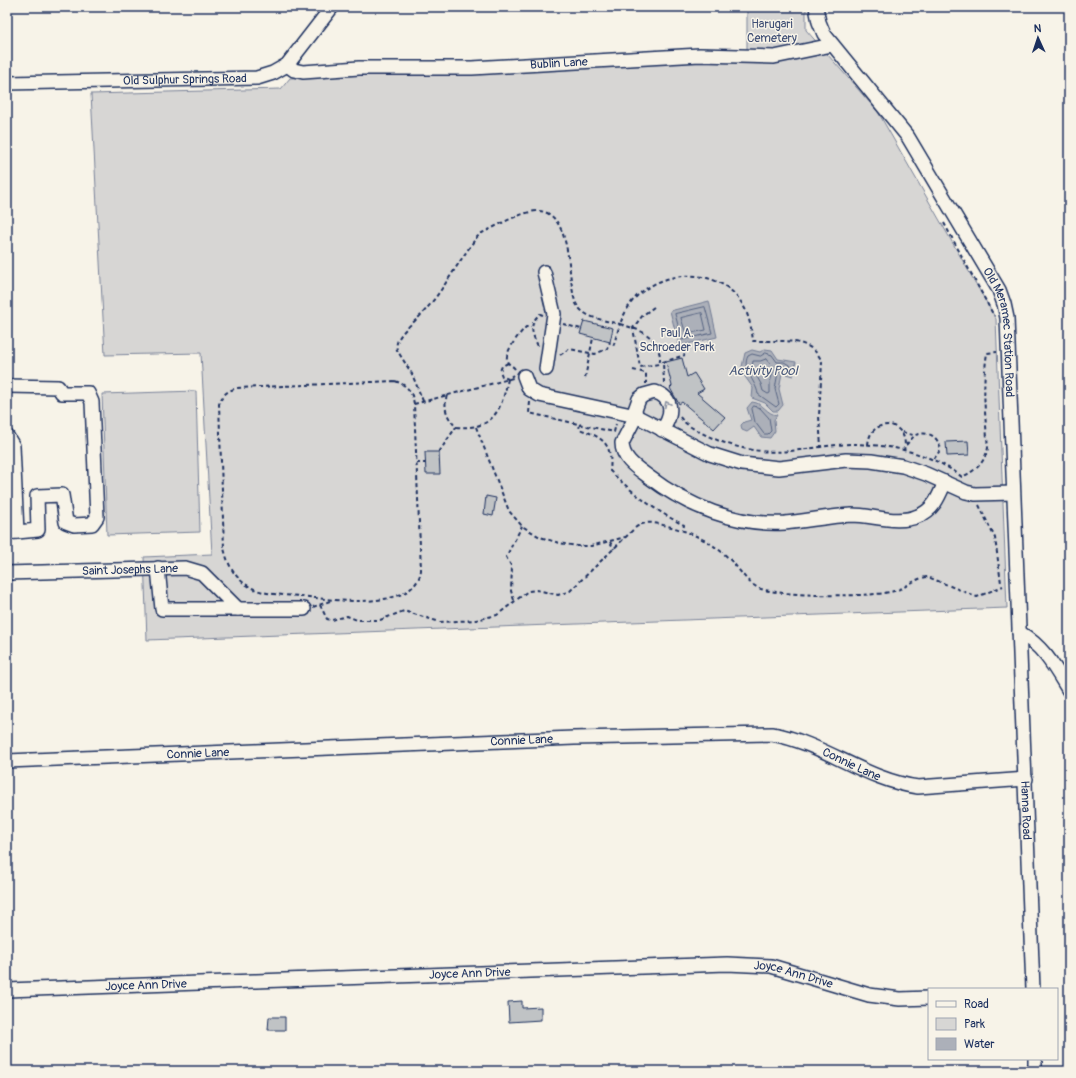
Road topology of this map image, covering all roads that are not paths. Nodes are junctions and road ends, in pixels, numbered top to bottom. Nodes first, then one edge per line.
1 (332, 7) edge
2 (816, 7) edge
3 (832, 45) junction
4 (287, 64) junction
5 (7, 83) edge
6 (544, 272) dead end
7 (546, 369) dead end
8 (524, 376) road end
9 (7, 386) edge
10 (636, 416) junction
11 (662, 430) junction
12 (7, 436) edge
13 (945, 482) junction
14 (1013, 493) junction
15 (12, 532) edge
16 (158, 568) junction
17 (7, 573) edge
18 (238, 609) junction
19 (304, 609) road end
20 (1019, 632) junction
21 (1069, 691) edge
22 (7, 761) edge
23 (1026, 779) junction
24 (1033, 988) edge
25 (7, 990) edge
26 (928, 998) edge
27 (1035, 1060) edge
28 (1035, 1071) edge

1 - 4 street, Old Sulphur Springs Road
2 - 3 street, Old Meramec Station Road
3 - 4 street, Bublin Lane
3 - 14 street, Old Meramec Station Road
4 - 5 street, Old Sulphur Springs Road
6 - 7 street
8 - 10 street
9 - 15 street
10 - 11 street
11 -> 10 street
10 - 13 street
11 - 13 street
12 - 15 street
13 - 14 street
14 - 20 street, Old Meramec Station Road
16 - 17 street, Saint Josephs Lane
16 - 18 street, Saint Josephs Lane
16 - 18 street
18 - 19 street
20 - 21 street
20 - 23 street, Hanna Road
22 - 23 street, Connie Lane
23 - 24 street, Hanna Road
25 - 26 street, Joyce Ann Drive
27 - 28 street

